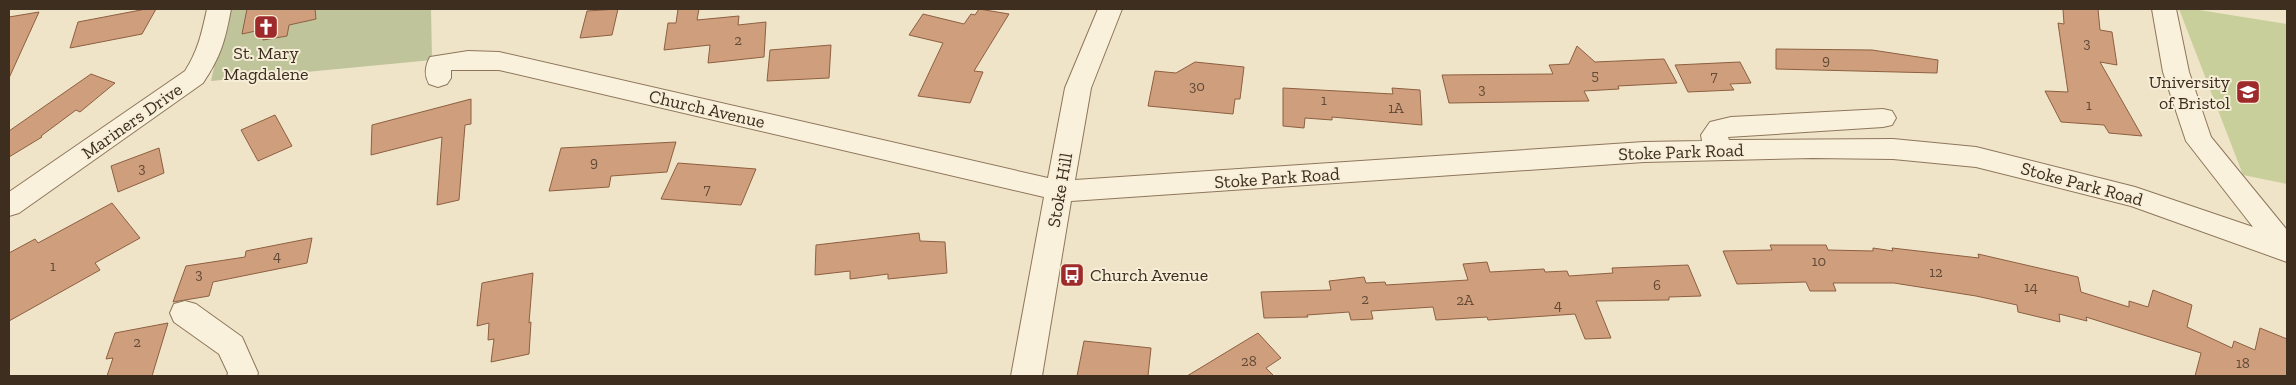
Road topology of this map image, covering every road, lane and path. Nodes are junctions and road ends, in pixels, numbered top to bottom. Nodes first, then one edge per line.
1 (219, 9) edge
2 (1110, 9) edge
3 (2164, 9) edge
4 (439, 70) dead end
5 (1883, 118) dead end
6 (1718, 150) junction
7 (1060, 191) junction
8 (9, 206) edge
9 (2287, 251) edge
10 (185, 313) dead end
11 (242, 376) edge
12 (1026, 376) edge

1 - 8 street, Mariners Drive
2 - 7 street, Stoke Hill
3 - 9 street
4 - 7 street, Church Avenue
5 - 6 street
6 - 7 street, Stoke Park Road
6 - 9 street, Stoke Park Road
7 - 12 street, Stoke Hill
10 - 11 street

